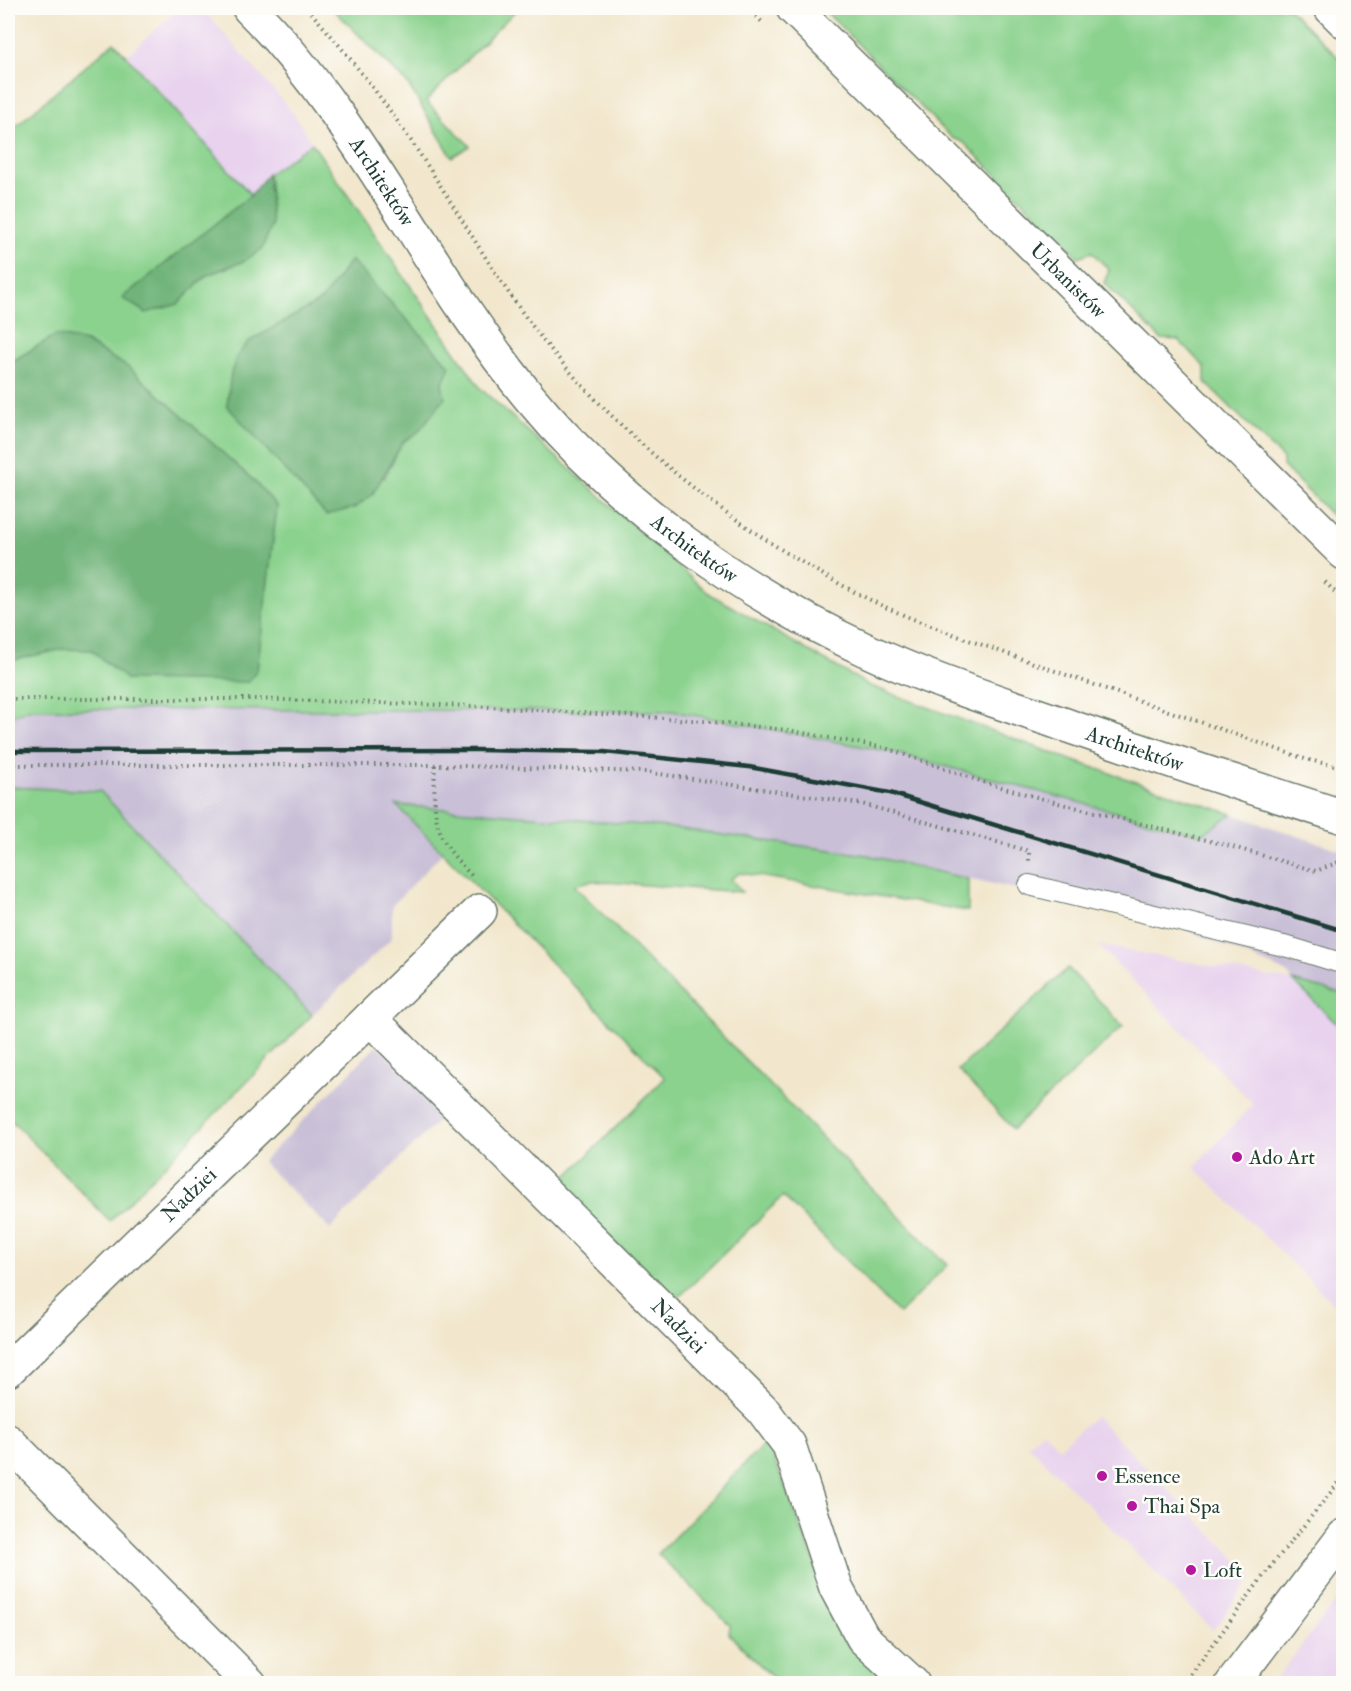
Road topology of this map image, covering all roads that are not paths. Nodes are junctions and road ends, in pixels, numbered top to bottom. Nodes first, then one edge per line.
1 (249, 8) edge
2 (792, 8) edge
3 (1344, 552) edge
4 (1344, 817) edge
5 (1029, 885) road end
6 (479, 897) road end
7 (1344, 964) edge
8 (369, 1018) junction
9 (8, 1370) edge
10 (8, 1441) edge
11 (1344, 1536) edge
12 (250, 1683) edge
13 (913, 1683) edge
14 (1232, 1683) edge

1 - 4 street, Architektów
2 - 3 street, Urbanistów
5 - 7 lane
6 - 8 street, Nadziei
8 - 9 street, Nadziei
8 - 13 street, Nadziei
10 - 12 street
11 - 14 street

